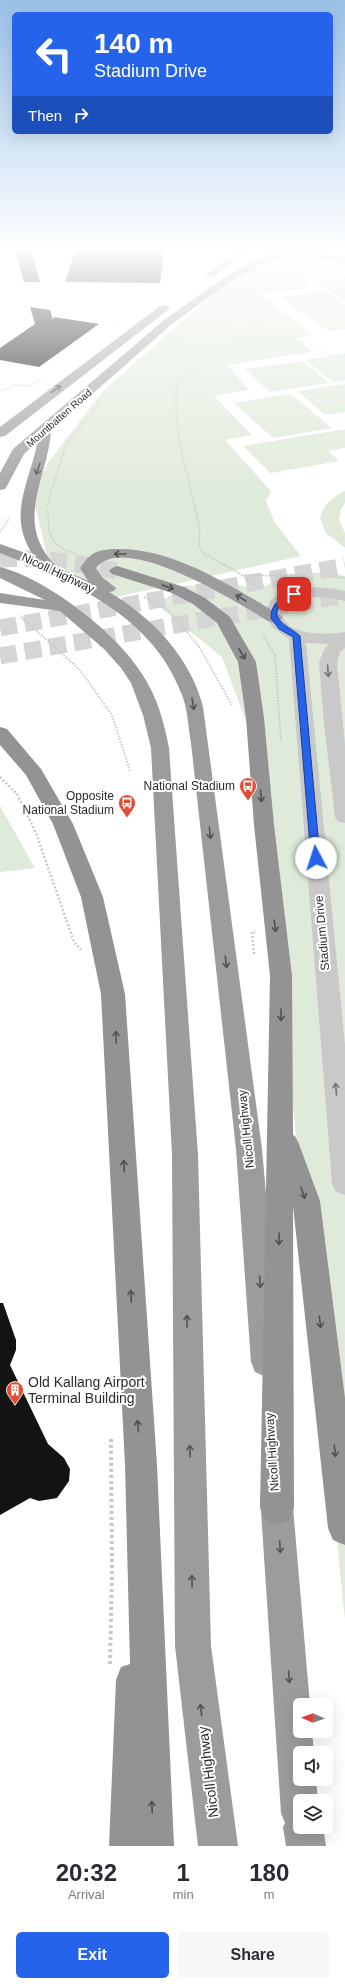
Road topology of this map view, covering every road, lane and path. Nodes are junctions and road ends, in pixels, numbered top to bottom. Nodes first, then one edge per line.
1 (127, 335) edge
2 (153, 335) edge
3 (176, 335) edge
4 (242, 335) joint
5 (182, 336) joint
6 (173, 338) dead end
7 (345, 354) edge
8 (35, 381) dead end
9 (2, 391) dead end
10 (101, 402) dead end
11 (45, 431) junction
12 (0, 434) edge
13 (18, 452) junction
14 (0, 462) edge
15 (0, 486) edge
16 (46, 509) dead end
17 (10, 514) dead end
18 (0, 532) edge
19 (0, 548) edge
20 (50, 568) junction
21 (117, 571) tunnel mouth
22 (0, 572) edge
23 (303, 576) dead end
24 (322, 576) dead end
25 (345, 578) edge
26 (140, 594) dead end
27 (345, 596) edge
28 (0, 598) edge
29 (65, 608) junction
30 (16, 612) dead end
31 (274, 618) junction
32 (261, 631) dead end
33 (296, 636) junction
34 (345, 638) edge
35 (179, 668) junction
36 (233, 710) dead end
37 (0, 733) edge
38 (281, 742) dead end
39 (130, 771) dead end
40 (0, 777) edge
41 (345, 817) edge
42 (252, 932) dead end
43 (84, 953) dead end
44 (254, 954) dead end
45 (280, 1130) junction
46 (345, 1183) edge
47 (111, 1436) dead end
48 (140, 1465) junction
49 (277, 1508) junction
50 (345, 1528) edge
51 (110, 1672) dead end
52 (298, 1794) edge
53 (304, 1834) edge
54 (130, 1846) edge
55 (154, 1846) edge
56 (218, 1846) edge
57 (306, 1846) edge

12 -> 1 main road, Mountbatten Road
2 - 11 main road, Mountbatten Road
3 - 5 path, bridge
4 - 7 path
4 - 23 path
5 - 6 path
8 - 9 path
10 - 16 path
11 - 13 main road, Mountbatten Road
11 -> 20 highway
13 - 14 main road
13 - 15 main road, Mountbatten Road
17 - 18 path
19 - 20 highway, Nicoll Highway
20 - 35 highway, Nicoll Highway
21 -> 45 highway
22 - 29 highway, Nicoll Highway
24 - 25 path
26 - 36 path
27 - 31 street
28 - 29 highway
56 -> 29 highway, Nicoll Highway
30 - 39 path
31 - 33 street
31 -> 35 highway
32 - 38 path
33 - 34 street
46 -> 33 street, Stadium Drive
34 -> 41 street
35 -> 49 highway, Nicoll Highway
48 -> 37 highway
40 - 43 path
42 - 44 path
45 -> 49 highway
45 -> 50 highway
47 - 51 path
48 - 54 highway
55 -> 48 highway
49 -> 52 highway, Nicoll Highway
53 - 57 highway

